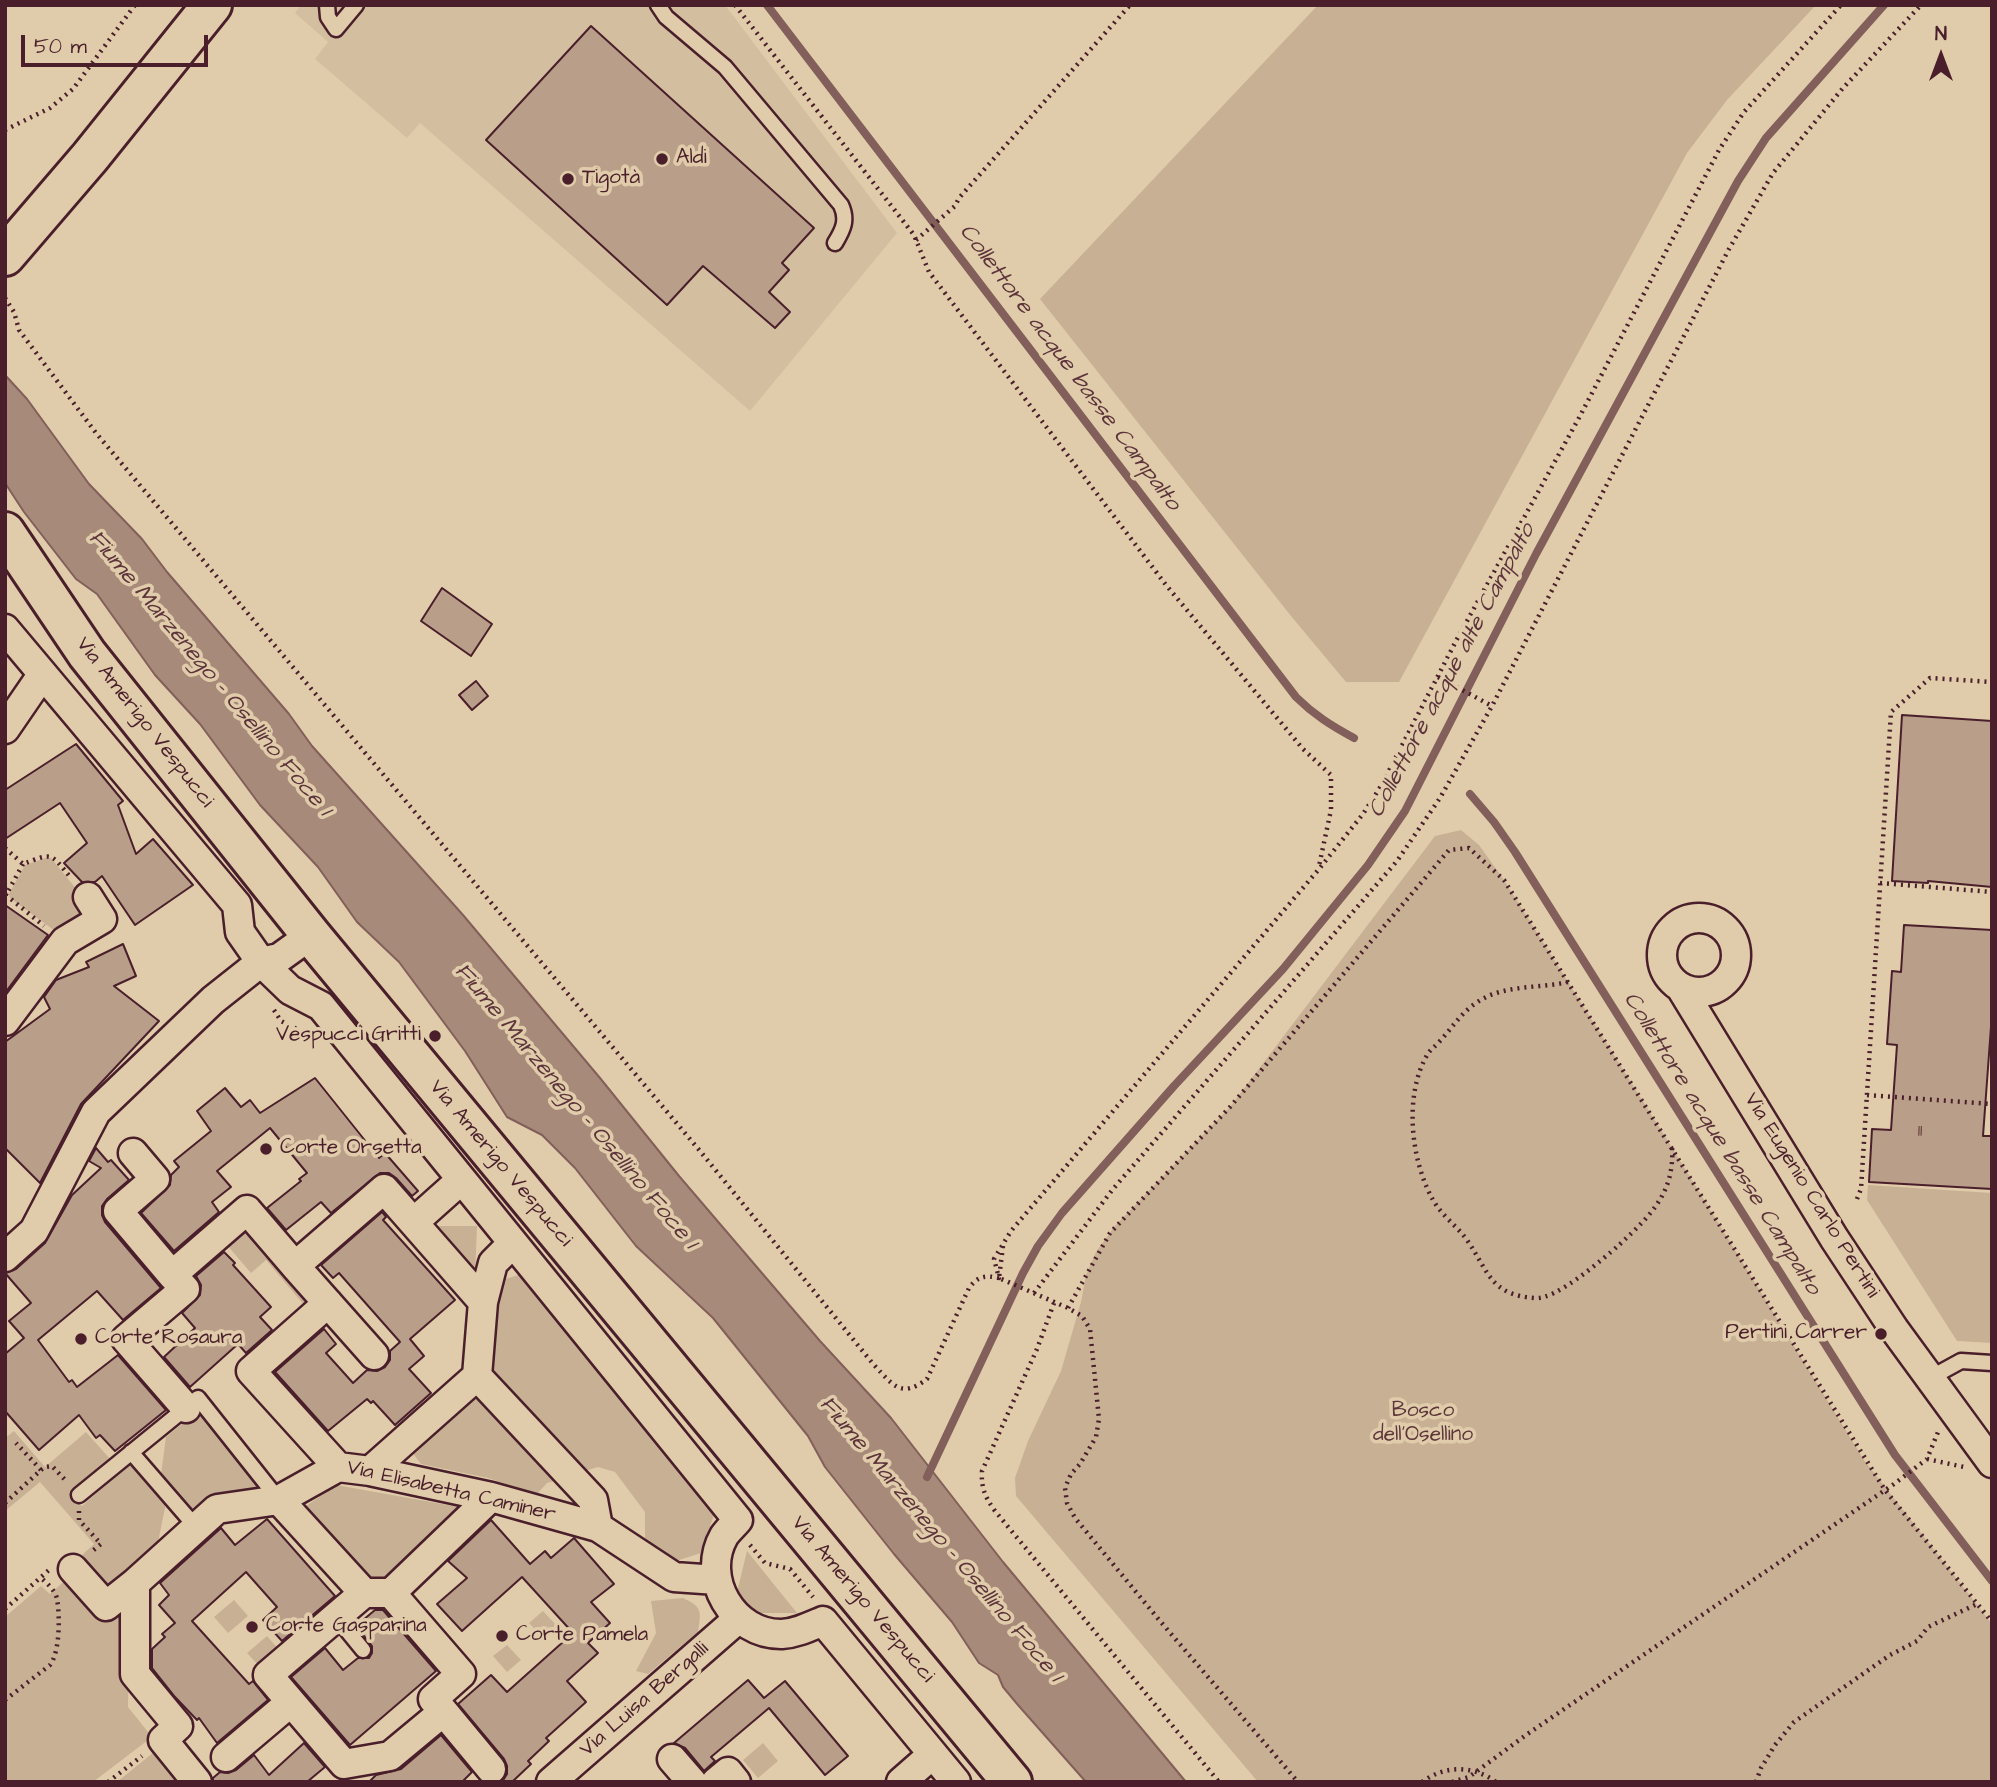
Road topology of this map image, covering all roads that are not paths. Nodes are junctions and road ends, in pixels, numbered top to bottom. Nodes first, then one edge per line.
1 (212, 5) edge
2 (327, 5) edge
3 (356, 5) edge
4 (658, 5) edge
5 (62, 187) junction
6 (5, 231) edge
7 (835, 243) dead end
8 (5, 256) edge
9 (5, 533) edge
10 (5, 570) edge
11 (5, 629) edge
12 (87, 654) junction
13 (42, 676) junction
14 (5, 729) edge
15 (88, 898) road end
16 (311, 935) junction
17 (261, 962) junction
18 (1723, 983) junction
19 (1681, 988) junction
20 (5, 1021) edge
21 (1708, 1029) junction
22 (133, 1153) dead end
23 (461, 1180) junction
24 (414, 1222) junction
25 (512, 1244) junction
26 (7, 1251) edge
27 (295, 1266) junction
28 (172, 1275) junction
29 (484, 1302) junction
30 (328, 1303) junction
31 (374, 1355) dead end
32 (1992, 1363) edge
33 (477, 1377) junction
34 (1930, 1378) junction
35 (186, 1408) junction
36 (131, 1452) junction
37 (1979, 1465) edge
38 (338, 1467) junction
39 (370, 1471) junction
40 (79, 1495) road end
41 (491, 1497) junction
42 (279, 1500) junction
43 (196, 1527) junction
44 (598, 1527) junction
45 (64, 1566) road end
46 (717, 1580) junction
47 (135, 1583) junction
48 (378, 1593) junction
49 (336, 1617) junction
50 (738, 1618) junction
51 (899, 1646) junction
52 (363, 1650) dead end
53 (869, 1677) junction
54 (291, 1702) junction
55 (438, 1705) junction
56 (933, 1754) junction
57 (226, 1757) dead end
58 (672, 1759) dead end
59 (491, 1769) dead end
60 (197, 1782) edge
61 (551, 1782) edge
62 (692, 1782) edge
63 (901, 1782) edge
64 (956, 1782) edge
65 (1012, 1782) edge

1 - 5 main road
2 - 3 lane
4 - 7 lane
5 - 6 main road
5 - 8 main road
9 - 12 main road, Via Amerigo Vespucci
10 - 12 main road
11 - 13 street
12 - 16 main road, Via Amerigo Vespucci
13 - 14 street
13 - 17 street
15 - 20 street
16 - 17 street
16 - 51 main road, Via Amerigo Vespucci
17 - 23 street
17 - 26 street
18 - 19 street
18 - 19 street
18 - 21 street
19 - 21 street, Via Eugenio Carlo Pertini
21 - 34 street, Via Eugenio Carlo Pertini
22 - 28 street
23 - 24 street
23 - 25 street
24 - 27 street
24 - 29 street
25 - 29 street
25 - 46 street
27 - 28 street
27 - 30 street
28 - 35 street
29 - 33 street
30 - 31 street
30 - 38 street
32 - 34 lane
33 - 39 street
33 - 44 street
34 - 37 street, Via Eugenio Carlo Pertini
35 - 36 lane
35 - 42 lane
36 - 40 lane
36 - 43 lane
38 - 39 street, Via Elisabetta Caminer
38 - 42 street, Via Elisabetta Caminer
39 - 41 street, Via Elisabetta Caminer
41 - 44 street, Via Elisabetta Caminer
41 - 48 street
42 - 43 street, Via Elisabetta Caminer
42 - 48 street
43 - 47 street, Via Elisabetta Caminer
44 - 46 street, Via Elisabetta Caminer
45 - 47 street, Via Elisabetta Caminer
46 - 50 street
47 - 60 street
48 - 49 street
48 - 55 street
49 - 52 lane
49 - 54 street
50 - 53 street
50 - 61 street, Via Luisa Bergalli
51 - 53 street
51 - 65 main road, Via Amerigo Vespucci
53 - 56 street
54 - 55 street
54 - 57 street
55 - 59 street
56 - 63 street
56 - 64 street
58 - 62 street

